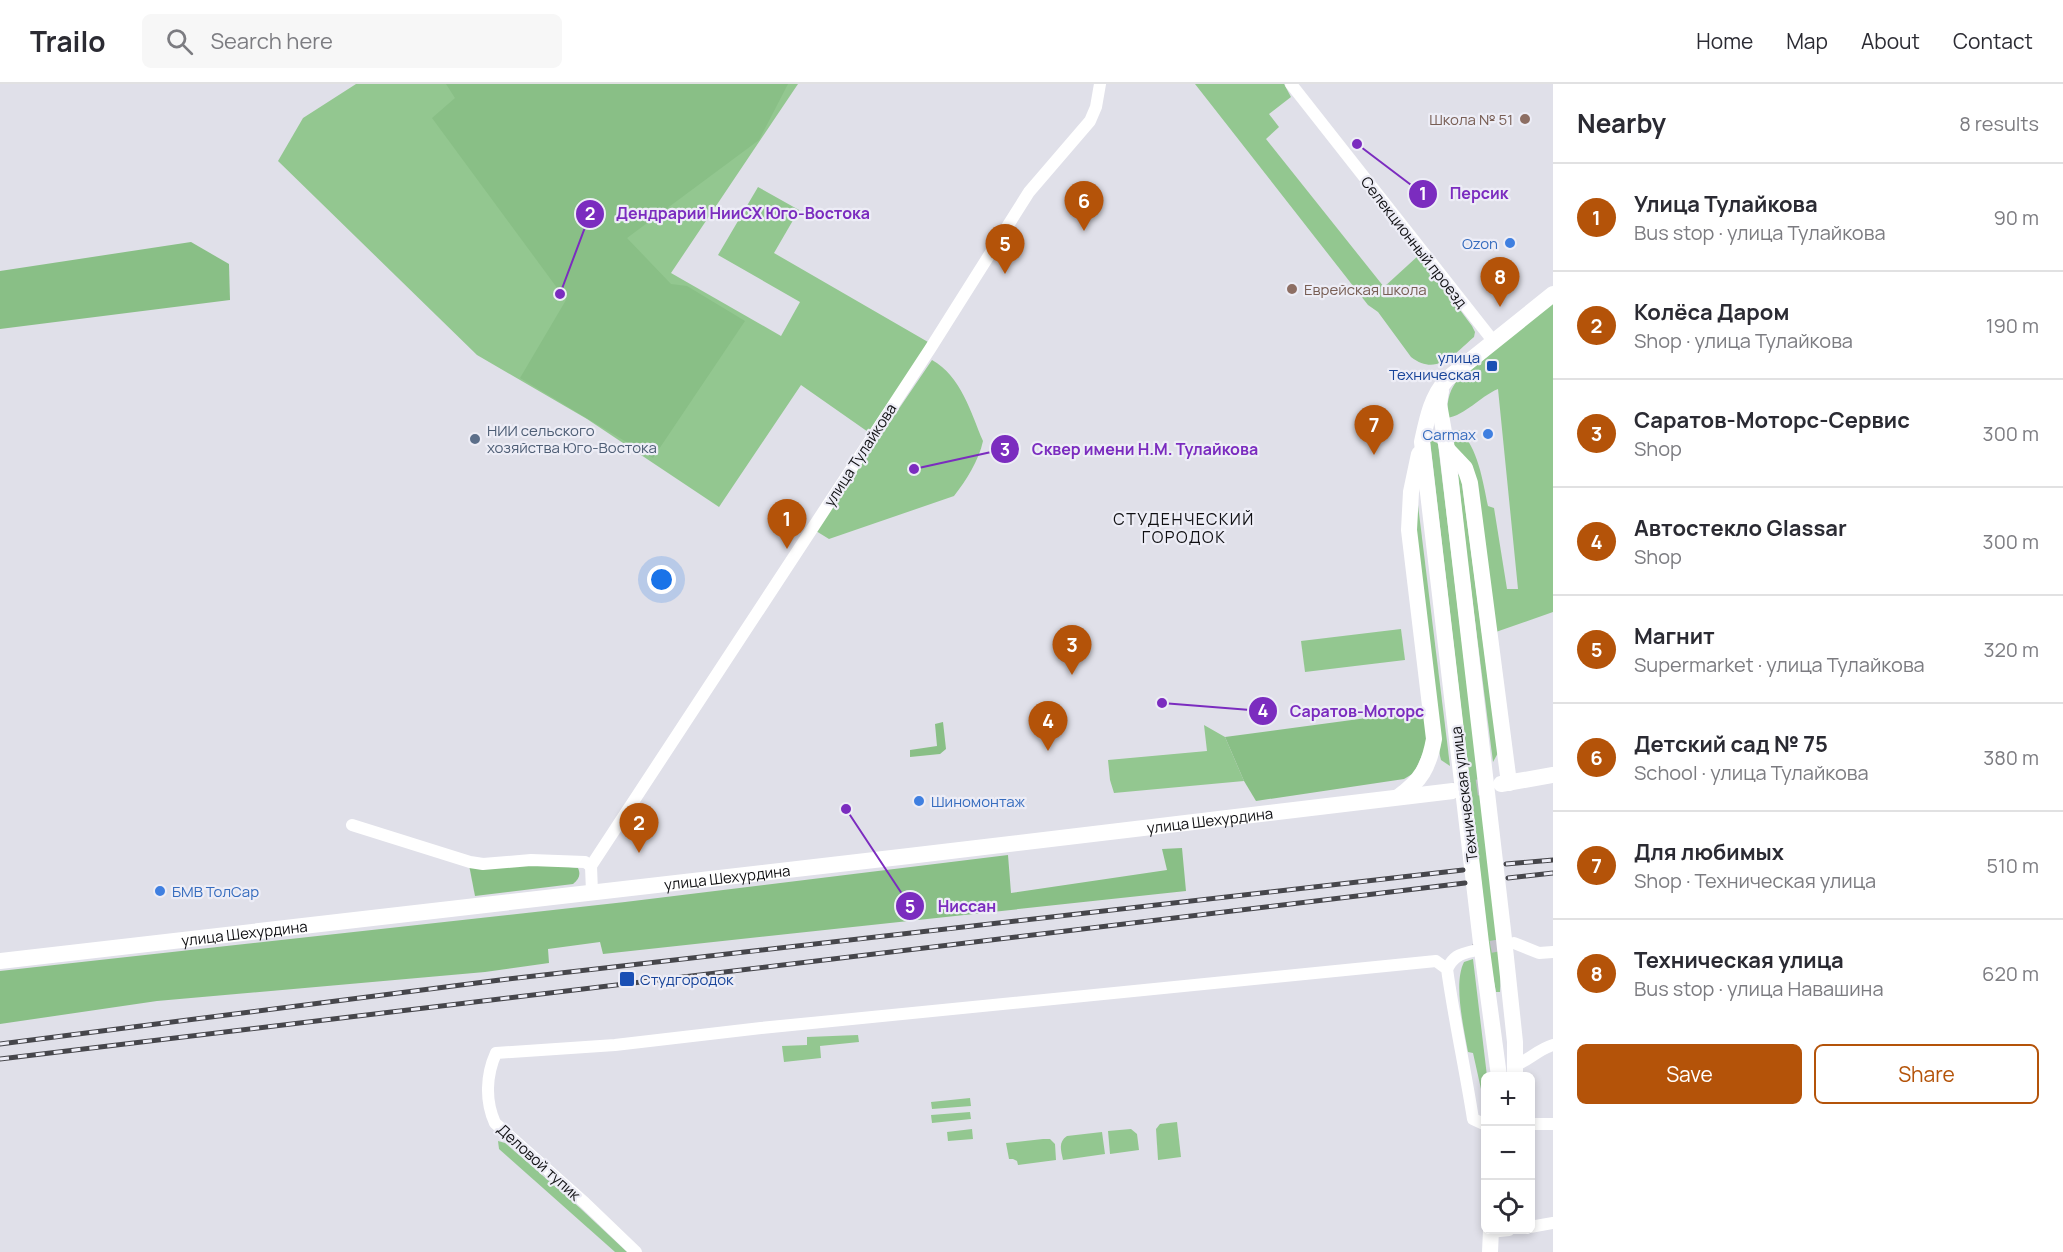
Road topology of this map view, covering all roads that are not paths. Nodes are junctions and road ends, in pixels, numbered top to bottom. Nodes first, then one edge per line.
1 (1100, 84) edge
2 (1291, 84) edge
3 (1553, 294) edge
4 (1494, 342) junction
5 (1443, 385) junction
6 (1422, 440) junction
7 (1446, 444) junction
8 (1553, 775) edge
9 (1453, 791) tunnel mouth
10 (1396, 798) junction
11 (352, 825) dead end
12 (591, 866) junction
13 (592, 892) junction
14 (1514, 943) tunnel mouth
15 (1473, 951) tunnel mouth
16 (1553, 952) edge
17 (0, 961) edge
18 (1447, 969) junction
19 (1553, 1045) edge
20 (1515, 1071) edge
21 (1499, 1072) edge
22 (1481, 1123) edge
23 (1535, 1124) edge
24 (1553, 1124) edge
25 (1553, 1224) edge
26 (1535, 1226) edge
27 (1490, 1234) edge
28 (636, 1252) edge
29 (1490, 1252) edge

1 - 12 street, улица Тулайкова
2 - 4 street, Селекционный проезд
3 - 4 main road
4 - 5 main road
5 - 6 main road, Техническая улица
5 - 7 main road, Техническая улица
6 - 7 street
6 - 10 main road
6 - 21 main road, Техническая улица
7 - 8 main road
7 - 20 main road, Техническая улица
9 - 10 main road, улица Шехурдина
10 - 13 main road, улица Шехурдина
11 - 12 street
12 - 13 street
13 - 17 main road, улица Шехурдина
14 - 16 street
15 - 18 street
18 - 22 street
18 - 28 street, Деловой тупик
19 - 20 street
23 - 24 street
25 - 26 street
27 - 29 main road

